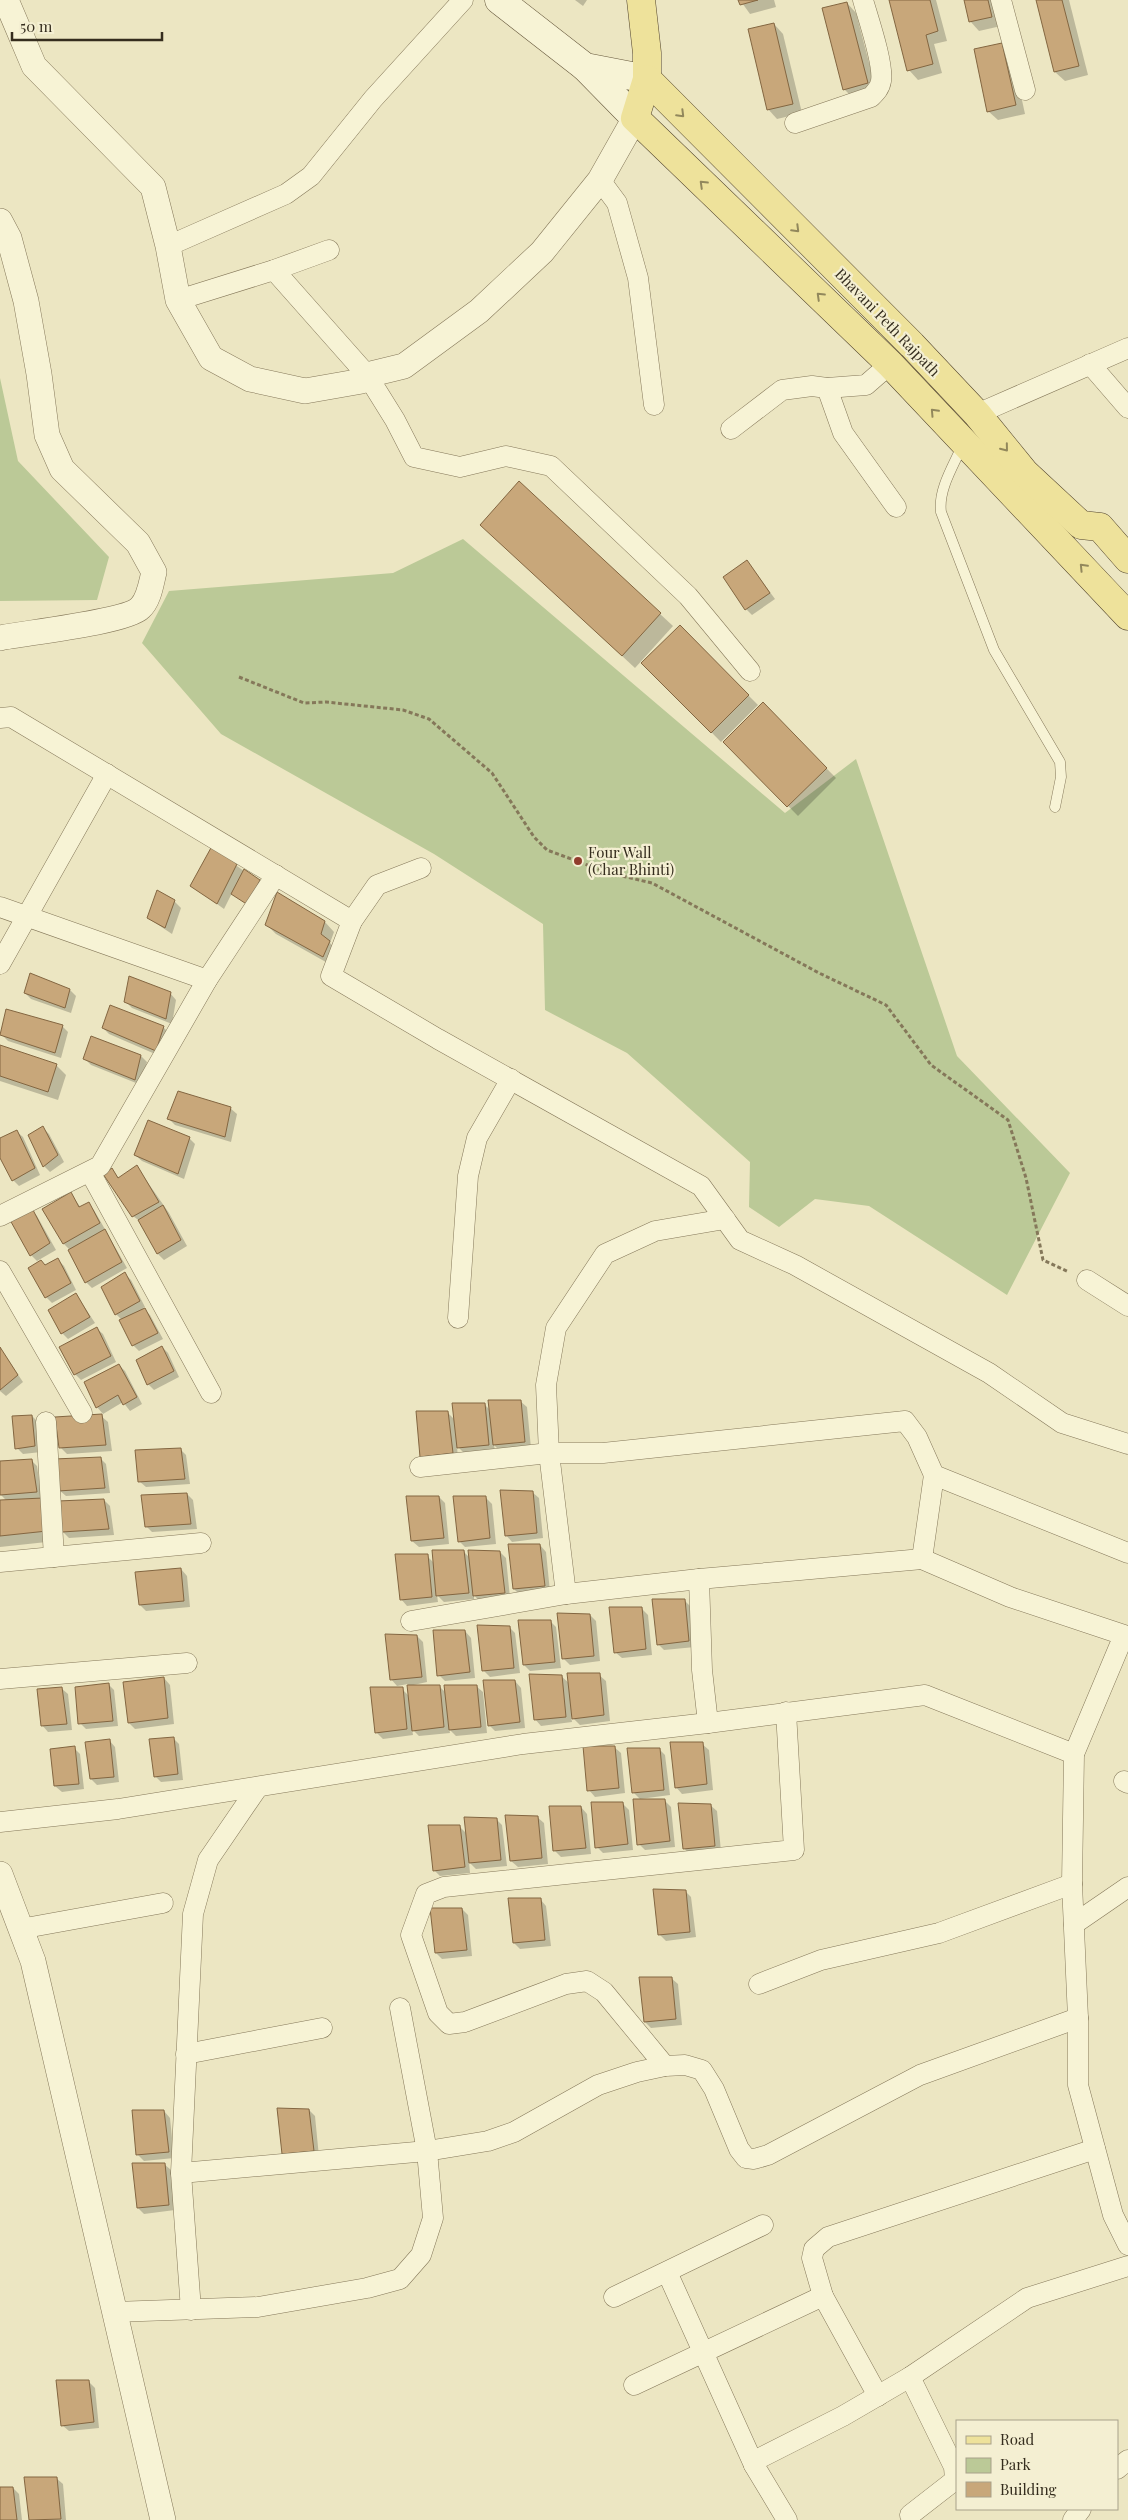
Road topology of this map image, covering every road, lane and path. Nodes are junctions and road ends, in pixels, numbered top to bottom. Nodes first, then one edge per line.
1 (6, 0) edge
2 (463, 0) edge
3 (499, 0) edge
4 (641, 0) edge
5 (863, 0) edge
6 (1001, 0) edge
7 (585, 67) junction
8 (647, 79) junction
9 (1025, 90) dead end
10 (635, 118) junction
11 (795, 123) dead end
12 (600, 180) junction
13 (0, 221) edge
14 (168, 246) junction
15 (329, 250) dead end
16 (274, 270) junction
17 (178, 300) junction
18 (1128, 348) edge
19 (890, 364) junction
20 (1090, 364) junction
21 (367, 375) junction
22 (827, 388) junction
23 (654, 405) dead end
24 (1128, 408) edge
25 (977, 414) junction
26 (731, 429) dead end
27 (963, 444) junction
28 (896, 507) dead end
29 (1081, 525) junction
30 (1128, 558) edge
31 (1128, 593) edge
32 (1128, 616) edge
33 (0, 638) edge
34 (750, 670) dead end
35 (239, 677) dead end
36 (0, 718) edge
37 (107, 774) junction
38 (1055, 807) dead end
39 (421, 868) dead end
40 (276, 875) junction
41 (0, 907) edge
42 (26, 915) junction
43 (352, 920) junction
44 (0, 964) edge
45 (207, 980) junction
46 (510, 1079) junction
47 (90, 1172) junction
48 (0, 1216) edge
49 (725, 1218) junction
50 (0, 1271) edge
51 (1087, 1280) joint
52 (1128, 1306) edge
53 (458, 1318) dead end
54 (211, 1393) dead end
55 (82, 1413) dead end
56 (46, 1422) dead end
57 (1128, 1444) edge
58 (550, 1453) junction
59 (420, 1467) dead end
60 (934, 1475) junction
61 (201, 1543) dead end
62 (1128, 1553) edge
63 (54, 1557) junction
64 (922, 1559) junction
65 (0, 1562) edge
66 (699, 1579) junction
67 (566, 1594) junction
68 (411, 1621) dead end
69 (1126, 1633) edge
70 (187, 1663) dead end
71 (0, 1679) edge
72 (786, 1712) junction
73 (708, 1723) junction
74 (1074, 1754) junction
75 (258, 1787) junction
76 (0, 1822) edge
77 (0, 1874) edge
78 (1072, 1884) junction
79 (1128, 1887) edge
80 (162, 1903) dead end
81 (1074, 1924) junction
82 (20, 1928) junction
83 (759, 1984) dead end
84 (400, 2008) dead end
85 (1078, 2018) junction
86 (322, 2028) dead end
87 (186, 2054) junction
88 (665, 2066) junction
89 (1095, 2148) junction
90 (427, 2151) junction
91 (180, 2173) junction
92 (763, 2225) dead end
93 (1128, 2244) edge
94 (1128, 2266) edge
95 (667, 2272) junction
96 (823, 2296) junction
97 (614, 2297) dead end
98 (191, 2310) junction
99 (114, 2312) junction
100 (703, 2353) junction
101 (910, 2377) junction
102 (634, 2385) dead end
103 (878, 2396) junction
104 (1128, 2460) edge
105 (754, 2465) junction
106 (1118, 2468) edge
107 (910, 2515) dead end
108 (163, 2520) edge
109 (787, 2520) edge

1 - 14 street
2 - 14 street
3 - 7 main road
4 - 8 main road
5 - 11 street
6 - 9 street
7 - 8 main road
7 - 10 main road
8 - 10 main road
8 -> 25 main road, Bhavani Peth Rajpath
10 - 12 street
19 -> 10 main road
12 - 21 street
12 - 23 street
13 - 33 street
14 - 17 street
15 - 16 street
16 - 17 street
16 - 21 street
17 - 21 street
18 - 20 street
19 - 22 street
27 -> 19 main road
20 - 24 street
20 - 25 street
21 - 34 street
22 - 26 street
22 - 28 street
25 - 27 lane
25 -> 29 main road, Bhavani Peth Rajpath
32 -> 27 main road
27 - 38 lane
29 - 30 main road, Bhavani Peth Rajpath
29 - 31 main road
35 - 51 path
36 - 37 street
37 - 40 street
37 - 42 street
39 - 43 street
40 - 43 street
40 - 45 street
41 - 42 street
42 - 44 street
42 - 45 street
43 - 46 street
45 - 47 street
46 - 49 street
46 - 53 street
47 - 48 street
47 - 54 street
49 - 57 street
49 - 58 street
50 - 55 street
51 - 52 street
56 - 63 street
58 - 59 street
58 - 60 street
58 - 67 street
60 - 62 street
60 - 64 street
61 - 63 street
63 - 65 street
64 - 66 street
64 - 69 street
66 - 67 street
66 - 73 street
67 - 68 street
69 - 74 street
70 - 71 street
72 - 73 street
72 - 74 street
72 - 88 street
73 - 75 street
74 - 78 street
75 - 76 street
75 - 87 street
77 - 82 street
78 - 81 street
78 - 83 street
79 - 81 street
80 - 82 street
81 - 85 street
82 - 99 street
84 - 90 street
85 - 88 street
85 - 89 street
86 - 87 street
87 - 91 street
88 - 90 street
89 - 93 street
89 - 96 street
90 - 91 street
90 - 98 street
91 - 98 street
92 - 95 street
94 - 101 street
95 - 97 street
95 - 100 street
96 - 100 street
96 - 103 street
98 - 99 street
99 - 108 street
100 - 102 street
100 - 105 street
101 - 103 street
101 - 107 street
103 - 105 street
104 - 106 street
105 - 109 street

